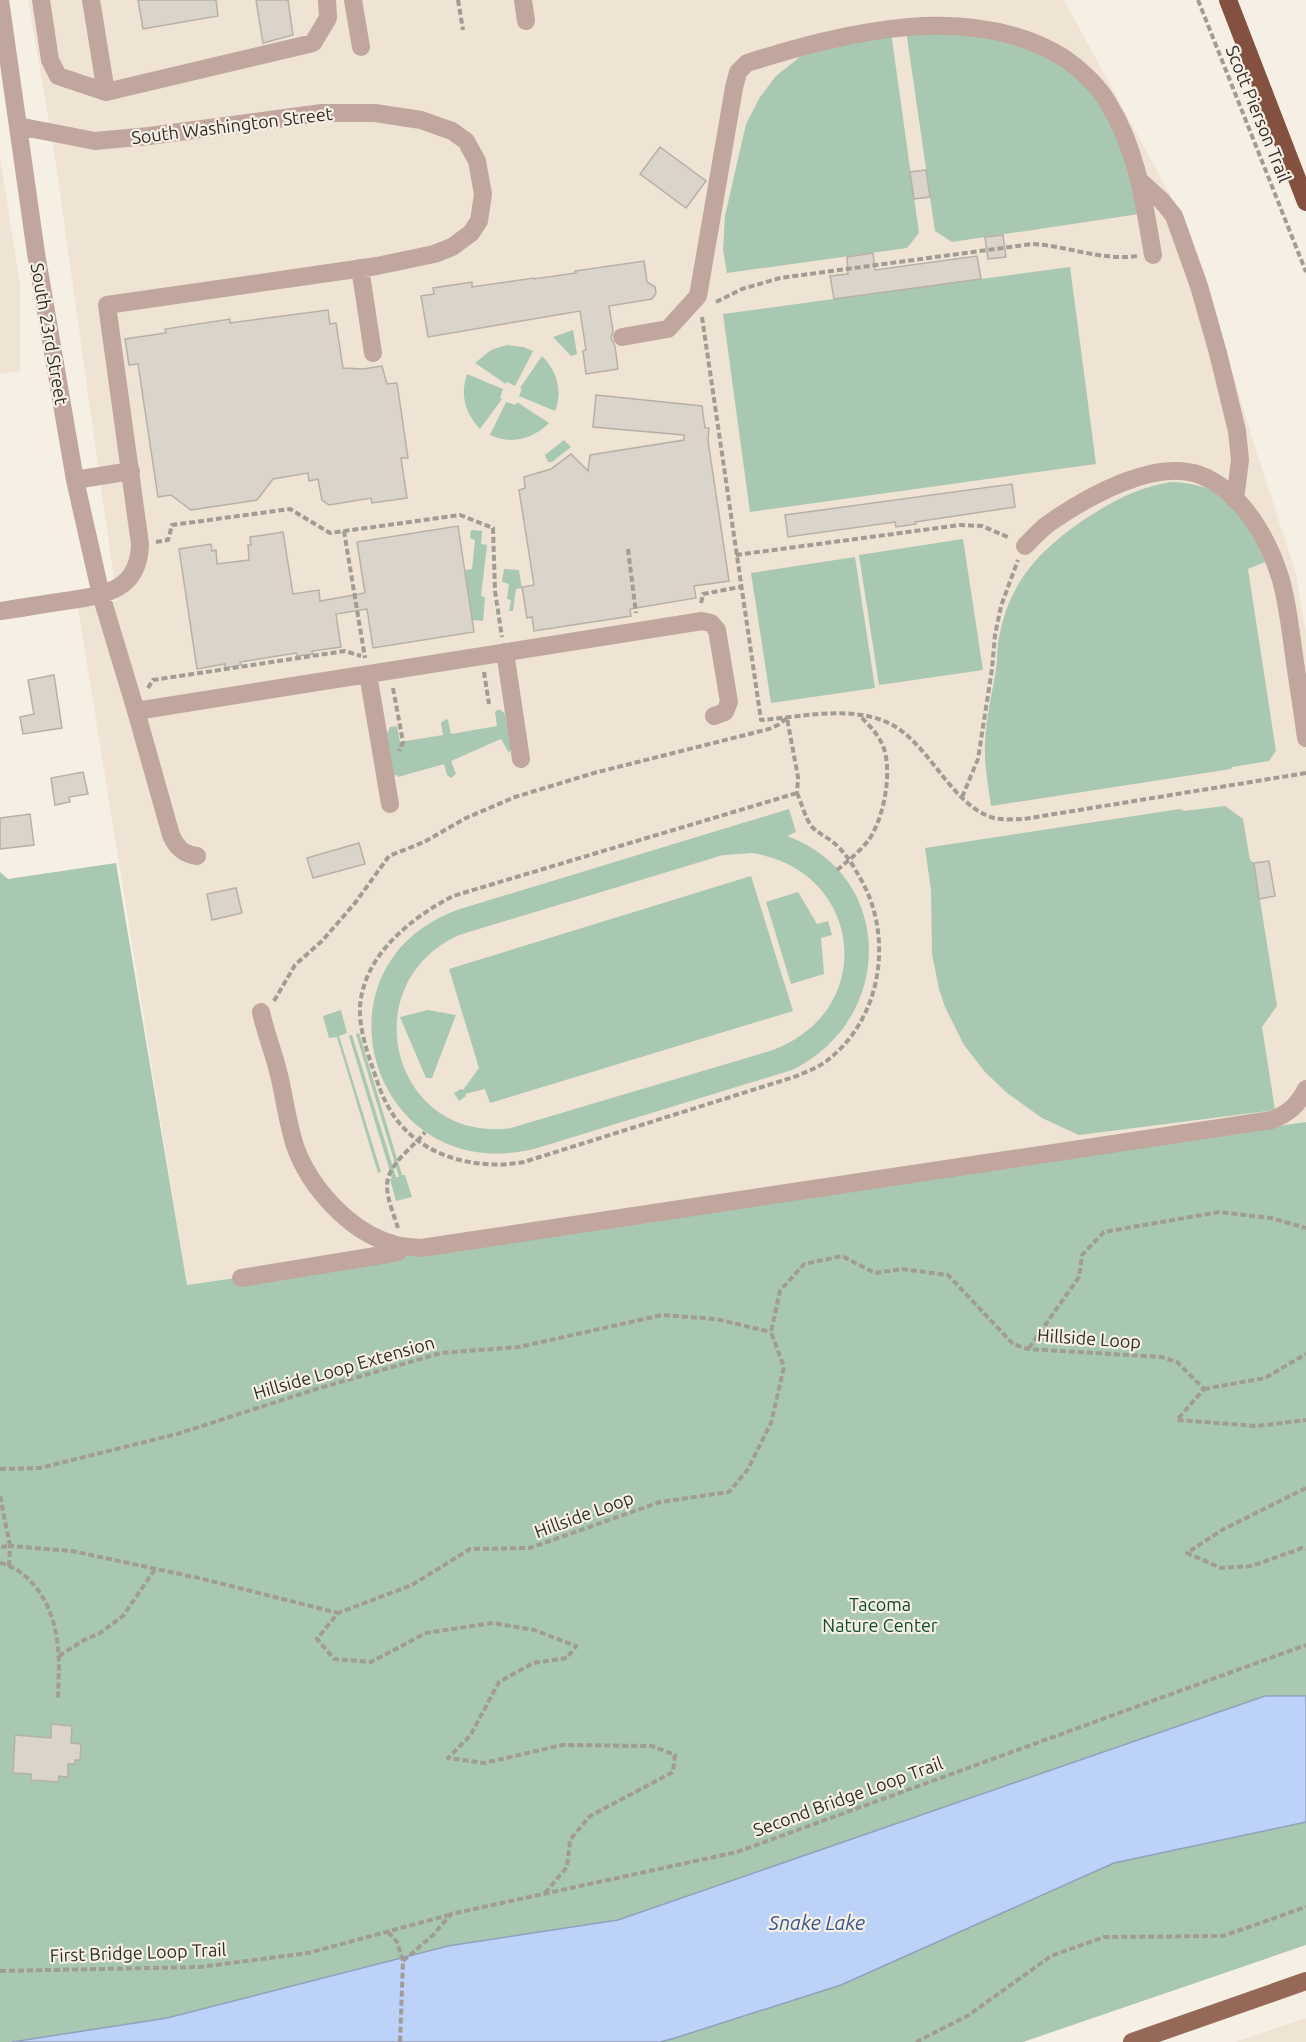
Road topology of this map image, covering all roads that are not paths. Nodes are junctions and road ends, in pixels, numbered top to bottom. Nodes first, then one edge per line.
1 (15, 0) edge
2 (41, 0) edge
3 (91, 0) edge
4 (523, 0) edge
5 (1228, 0) edge
6 (354, 2) edge
7 (328, 6) edge
8 (1, 8) edge
9 (526, 21) dead end
10 (361, 47) dead end
11 (106, 92) junction
12 (18, 126) junction
13 (1141, 182) junction
14 (1306, 202) edge
15 (1153, 255) road end
16 (360, 268) junction
17 (622, 337) dead end
18 (373, 353) dead end
19 (131, 471) junction
20 (75, 480) junction
21 (1235, 500) junction
22 (1024, 546) road end
23 (101, 595) junction
24 (0, 611) edge
25 (504, 652) junction
26 (368, 674) junction
27 (136, 711) junction
28 (714, 716) dead end
29 (1306, 738) edge
30 (521, 759) dead end
31 (390, 804) dead end
32 (197, 856) dead end
33 (262, 1018) road end
34 (1306, 1089) edge
35 (402, 1246) junction
36 (241, 1278) dead end
37 (1306, 1981) edge
38 (1132, 2042) edge

1 - 8 street
2 - 11 street
3 - 11 street
4 - 9 street
5 - 14 highway
6 - 7 street
6 - 10 street
7 - 11 street
8 - 12 street, South 23rd Street
12 - 16 street, South Washington Street
12 - 20 street, South 23rd Street
13 - 15 street
13 - 17 street
13 - 21 street
16 - 18 street
16 - 19 street
19 - 20 street
19 - 23 street
20 - 23 street, South 23rd Street
21 - 22 street
21 - 29 street
23 - 24 street
23 - 27 street, South 23rd Street
25 - 26 street
25 - 28 street
25 - 30 street
26 - 27 street
26 - 31 street
27 - 32 street, South 23rd Street
33 - 35 street
34 - 35 street
35 - 36 street
37 - 38 main road

